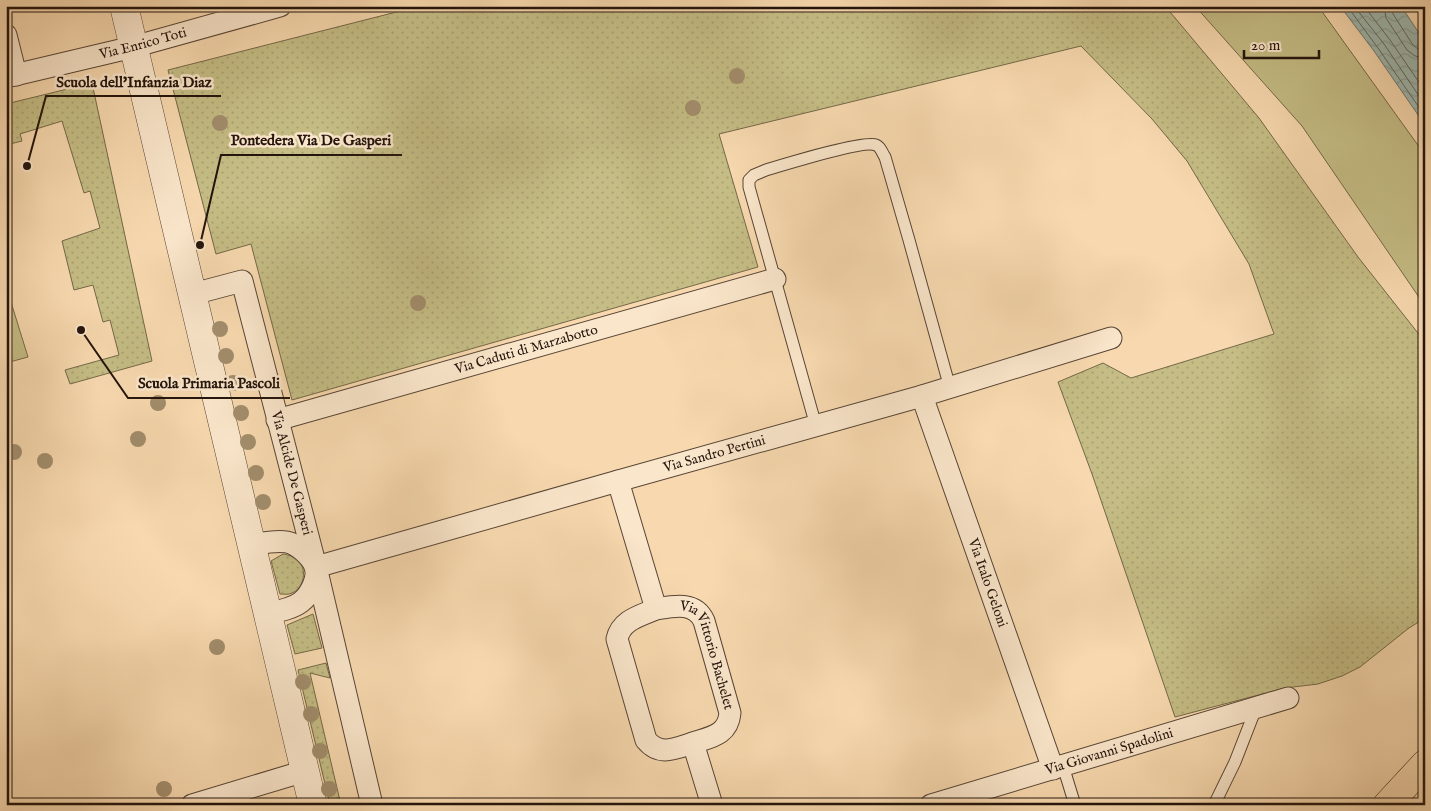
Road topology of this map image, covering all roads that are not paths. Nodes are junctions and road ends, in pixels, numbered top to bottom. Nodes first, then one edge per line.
1 (124, 6) edge
2 (280, 6) edge
3 (6, 35) edge
4 (132, 46) junction
5 (11, 76) edge
6 (775, 279) junction
7 (193, 294) junction
8 (1111, 338) dead end
9 (950, 388) junction
10 (922, 396) junction
11 (277, 420) junction
12 (816, 426) junction
13 (618, 481) junction
14 (252, 545) junction
15 (316, 567) junction
16 (656, 609) junction
17 (268, 613) junction
18 (1288, 698) dead end
19 (1256, 708) junction
20 (694, 743) junction
21 (1425, 764) edge
22 (1058, 768) junction
23 (305, 771) junction
24 (192, 805) edge
25 (313, 805) edge
26 (372, 805) edge
27 (712, 805) edge
28 (931, 805) edge
29 (1075, 805) edge
30 (1214, 805) edge
31 (1387, 805) edge

1 - 4 street
2 - 4 street, Via Enrico Toti
3 - 5 street
4 - 5 street, Via Enrico Toti
4 - 7 street
6 - 9 lane
6 - 11 street, Via Caduti di Marzabotto
6 - 12 lane
7 - 11 street, Via Alcide De Gasperi
7 - 14 street
8 - 9 street, Via Sandro Pertini
9 - 10 street, Via Sandro Pertini
10 - 12 street, Via Sandro Pertini
10 - 22 street, Via Italo Geloni
11 - 15 street, Via Alcide De Gasperi
12 - 13 street, Via Sandro Pertini
13 - 15 street, Via Sandro Pertini
13 - 16 street, Via Vittorio Bachelet
14 - 15 street, Via Alcide De Gasperi
14 - 17 street
15 - 17 street, Via Alcide De Gasperi
15 - 26 street, Via Alcide De Gasperi
16 - 20 street, Via Vittorio Bachelet
16 - 20 street, Via Vittorio Bachelet
17 - 23 street
18 - 19 street, Via Giovanni Spadolini
19 - 22 street, Via Giovanni Spadolini
19 - 30 lane
20 - 27 street
21 - 31 main road
22 - 28 street, Via Giovanni Spadolini
22 - 29 lane
23 - 24 street
23 - 25 street

